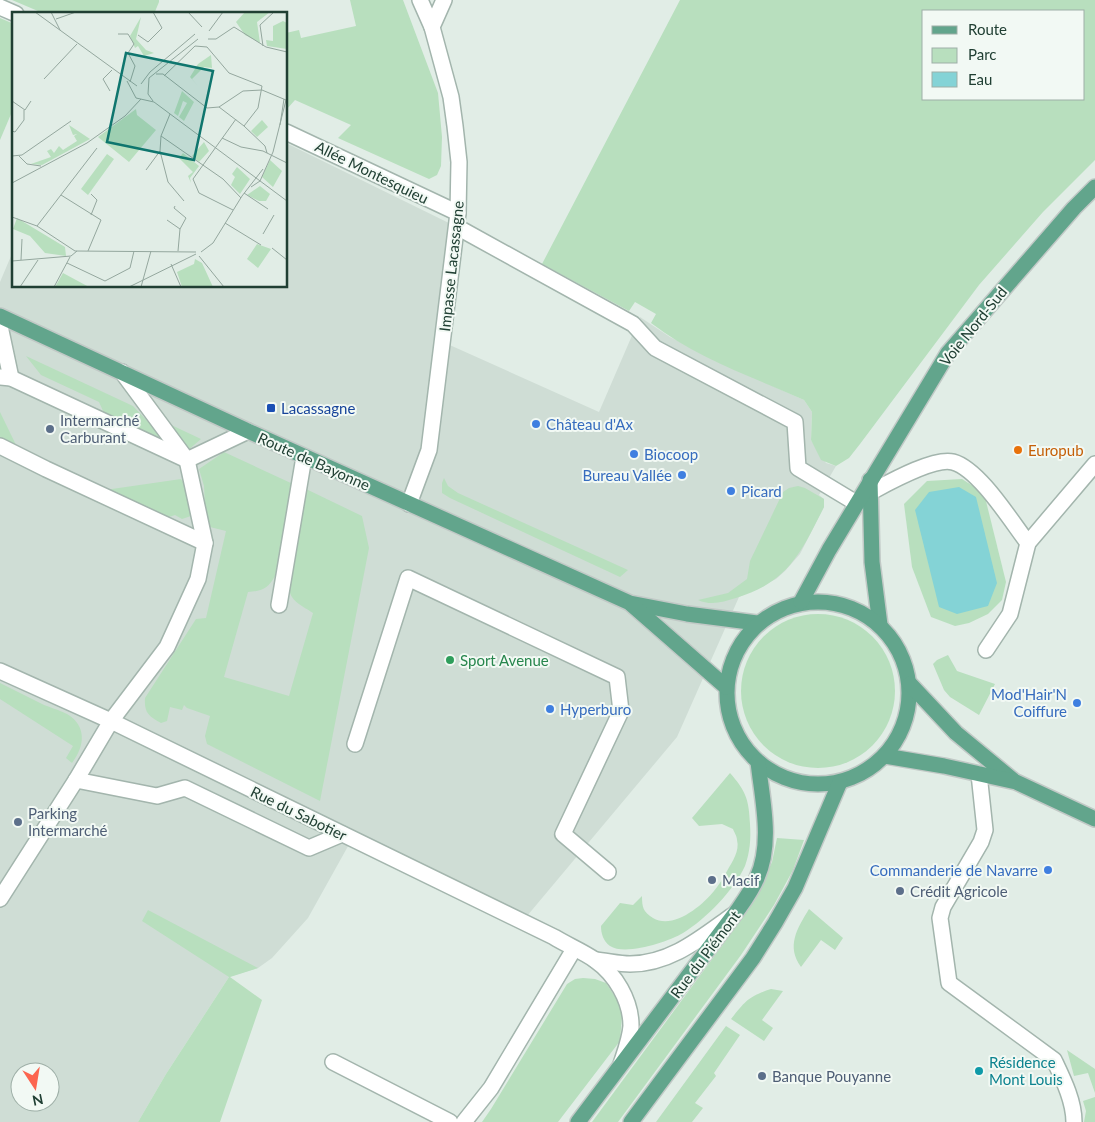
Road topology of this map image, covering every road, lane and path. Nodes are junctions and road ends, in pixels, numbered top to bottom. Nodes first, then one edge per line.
1 (420, 0) edge
2 (444, 0) edge
3 (0, 7) edge
4 (12, 12) edge
5 (432, 27) junction
6 (288, 133) edge
7 (1095, 187) edge
8 (457, 220) junction
9 (0, 316) edge
10 (0, 326) edge
11 (122, 372) junction
12 (6, 377) edge
13 (248, 432) junction
14 (0, 446) edge
15 (304, 457) junction
16 (187, 460) junction
17 (1095, 464) edge
18 (871, 486) junction
19 (856, 503) junction
20 (409, 504) junction
21 (206, 543) junction
22 (1028, 543) junction
23 (802, 602) junction
24 (630, 603) junction
25 (279, 605) dead end
26 (758, 623) junction
27 (880, 625) junction
28 (986, 650) dead end
29 (0, 671) edge
30 (910, 684) junction
31 (726, 687) junction
32 (112, 721) junction
33 (356, 744) dead end
34 (885, 756) junction
35 (758, 762) junction
36 (979, 774) junction
37 (76, 780) junction
38 (840, 782) junction
39 (1016, 782) junction
40 (1095, 819) edge
41 (342, 834) junction
42 (608, 872) dead end
43 (0, 899) edge
44 (737, 911) junction
45 (574, 949) junction
46 (595, 960) junction
47 (333, 1062) dead end
48 (619, 1068) junction
49 (450, 1122) edge
50 (464, 1122) edge
51 (578, 1122) edge
52 (631, 1122) edge
53 (1074, 1122) edge

1 - 5 street, Impasse Lacassagne
2 - 5 street
3 - 4 street
5 - 8 street, Impasse Lacassagne
6 - 8 street, Allée Montesquieu
7 - 18 main road, Voie Nord-Sud
8 - 19 street, Allée Montesquieu
8 - 20 street, Impasse Lacassagne
9 - 11 main road, Route de Bayonne
10 - 12 street
11 - 13 main road, Route de Bayonne
11 - 16 street
12 - 16 street
13 - 15 main road, Route de Bayonne
13 - 16 street
14 - 21 street
15 - 20 main road, Route de Bayonne
15 - 25 street
16 - 21 street
17 - 22 street
18 - 19 main road, Voie Nord-Sud
18 - 22 street
18 - 27 main road
19 - 23 main road, Voie Nord-Sud
20 - 24 main road, Route de Bayonne
21 - 32 street
22 - 28 street
23 - 26 main road
23 - 27 main road
24 - 26 main road, Route de Bayonne
24 - 31 main road, Route de Bayonne
26 - 31 main road
27 - 30 main road
29 - 32 street, Rue du Sabotier
30 - 34 main road
30 - 39 main road
31 - 35 main road
32 - 37 street
32 - 41 street, Rue du Sabotier
33 - 42 street
34 - 36 main road
34 - 38 main road
35 - 38 main road
35 - 44 main road, Rue du Piémont
36 - 39 main road
36 - 53 street
37 - 41 street
37 - 43 street
38 - 52 main road
39 - 40 main road
41 - 45 street, Rue du Sabotier
44 - 46 street, Rue du Sabotier
44 - 48 main road, Rue du Piémont
45 - 46 street, Rue du Sabotier
45 - 50 street
46 - 48 street, Rue du Sabotier
47 - 49 street
48 - 51 main road, Rue du Piémont

